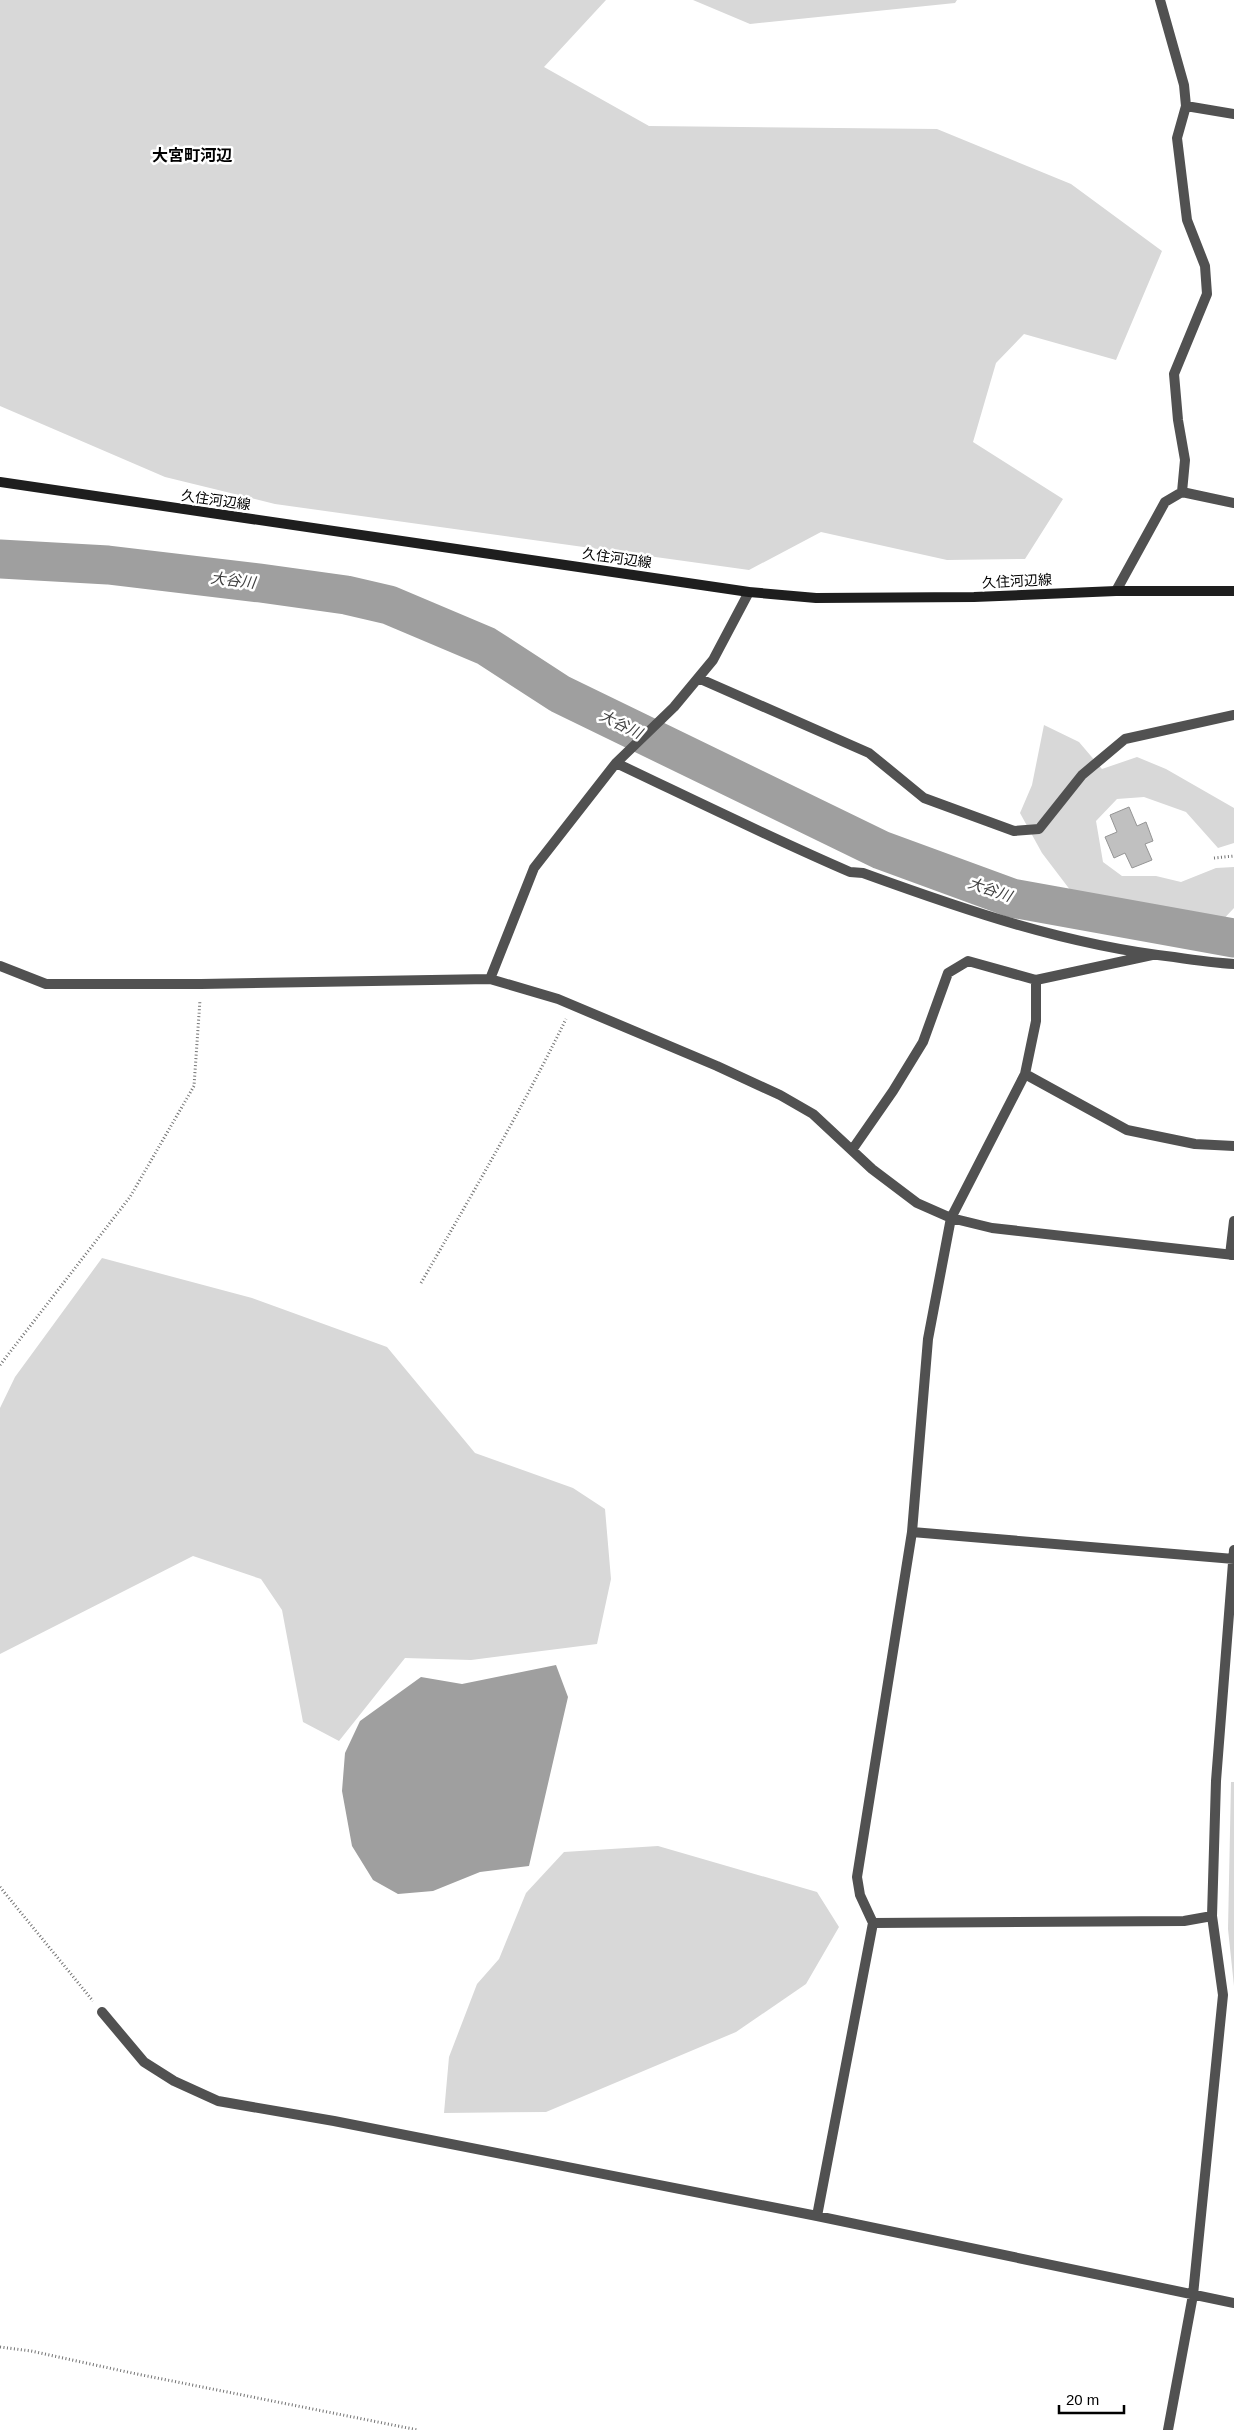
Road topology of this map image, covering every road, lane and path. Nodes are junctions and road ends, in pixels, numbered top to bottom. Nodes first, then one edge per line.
1 (1160, 0) edge
2 (1186, 106) junction
3 (1234, 114) edge
4 (0, 482) edge
5 (1182, 492) junction
6 (1234, 504) edge
7 (1116, 590) junction
8 (1234, 591) edge
9 (749, 592) junction
10 (698, 678) junction
11 (1234, 715) edge
12 (616, 763) junction
13 (1234, 856) edge
14 (1214, 858) dead end
15 (1152, 955) junction
16 (1234, 964) edge
17 (0, 966) edge
18 (490, 979) junction
19 (1036, 980) junction
20 (201, 984) junction
21 (572, 1004) junction
22 (1025, 1074) junction
23 (1234, 1146) edge
24 (852, 1150) junction
25 (951, 1218) junction
26 (1234, 1221) edge
27 (1232, 1255) edge
28 (421, 1283) dead end
29 (0, 1365) edge
30 (912, 1532) junction
31 (1234, 1556) edge
32 (0, 1887) edge
33 (1212, 1916) junction
34 (873, 1923) junction
35 (1229, 1995) edge
36 (102, 2012) joint
37 (818, 2216) junction
38 (1194, 2295) junction
39 (1234, 2303) edge
40 (0, 2347) edge
41 (418, 2430) edge
42 (1168, 2430) edge

1 - 2 street
2 - 3 street
2 - 5 street
4 - 9 main road, 久住河辺線
5 - 6 street
5 - 7 street
7 - 8 main road, 久住河辺線
7 - 9 main road, 久住河辺線
9 - 10 street
10 - 11 street
10 - 12 street
12 - 15 street
12 - 18 street
13 - 14 path
15 - 16 street
15 - 19 street
17 - 20 street
18 - 20 street
18 - 21 street
19 - 22 street
19 - 24 street
20 - 29 path
21 - 24 street
21 - 28 path
22 - 23 street
22 - 25 street
24 - 25 street
25 - 27 street
25 - 30 street
26 - 27 street
30 - 31 street
30 - 34 street
31 - 33 street
32 - 36 path
33 - 34 street
33 - 35 street
34 - 37 street
35 - 38 street
36 - 37 street
37 - 38 street
38 - 39 street
38 - 42 street
40 - 41 path

